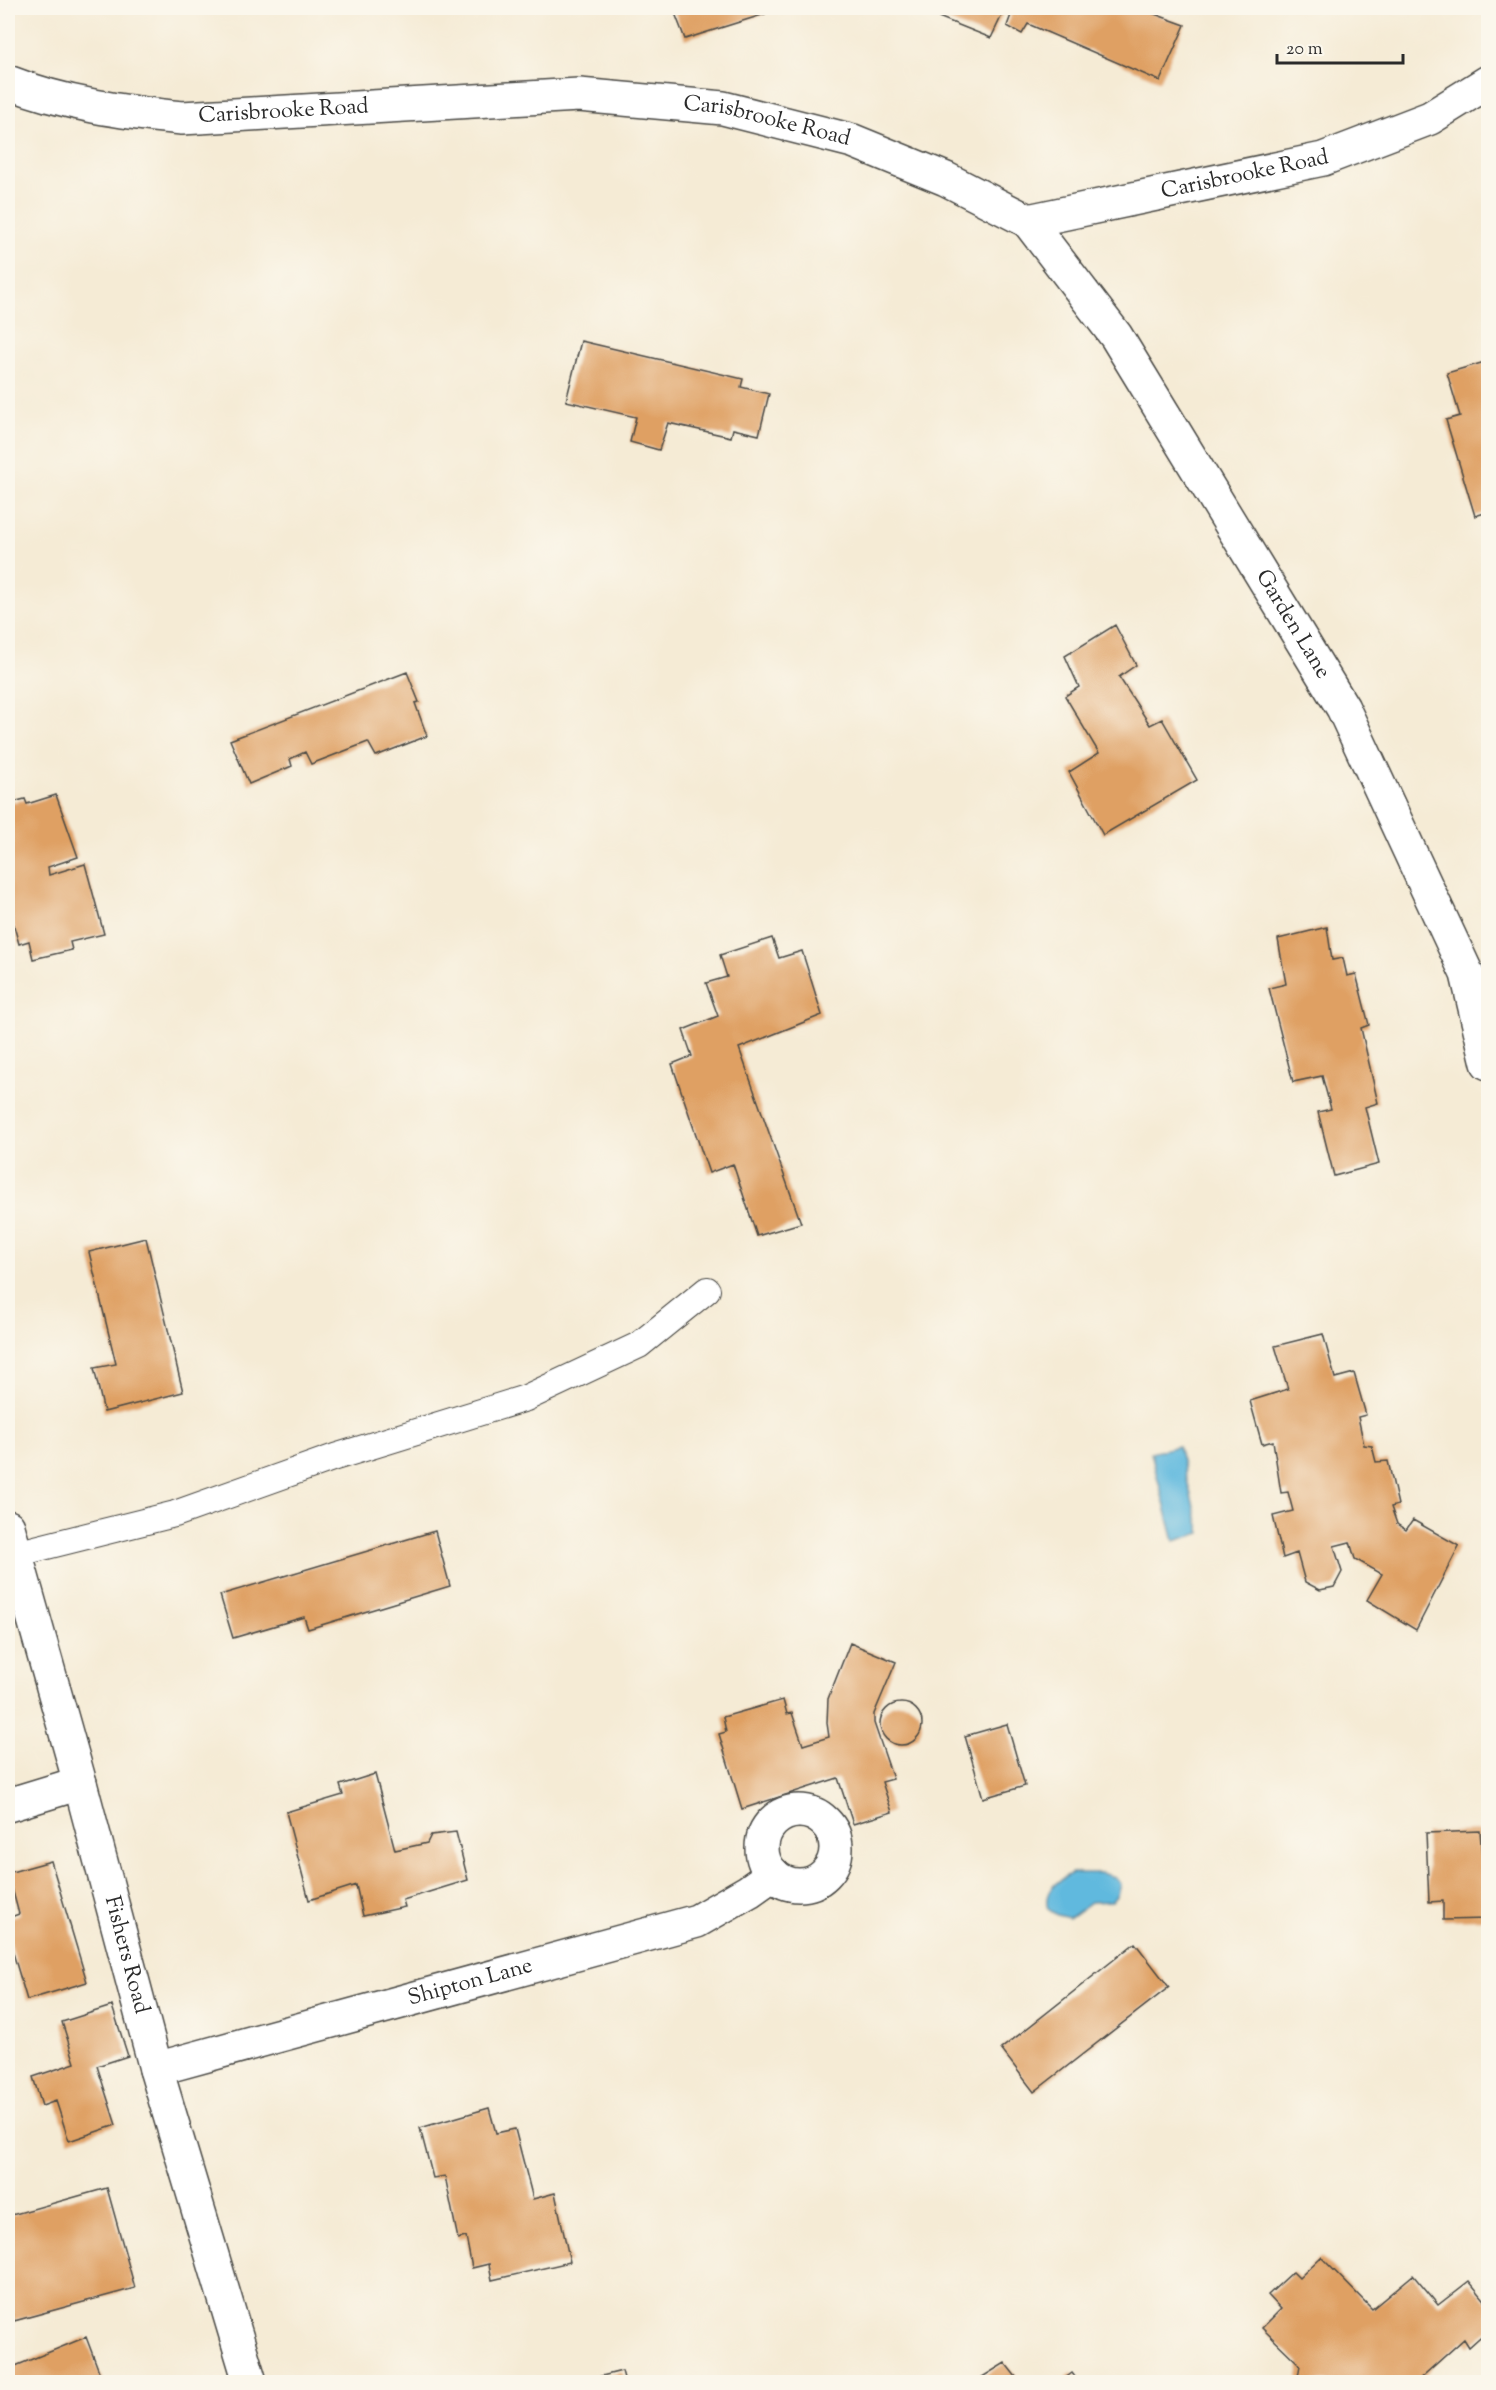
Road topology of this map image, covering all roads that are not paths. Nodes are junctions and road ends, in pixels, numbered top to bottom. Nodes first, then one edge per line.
1 (8, 82) edge
2 (1488, 82) edge
3 (1028, 221) junction
4 (1488, 1063) edge
5 (707, 1290) dead end
6 (11, 1540) edge
7 (80, 1783) junction
8 (8, 1805) edge
9 (773, 1874) dead end
10 (156, 2069) junction
11 (250, 2382) edge

1 - 3 street, Carisbrooke Road
2 - 3 street, Carisbrooke Road
3 - 4 street, Garden Lane
5 - 6 lane
6 - 7 street, Fishers Road
7 - 8 street
7 - 10 street, Fishers Road
9 - 10 street, Shipton Lane
10 - 11 street, Fishers Road

